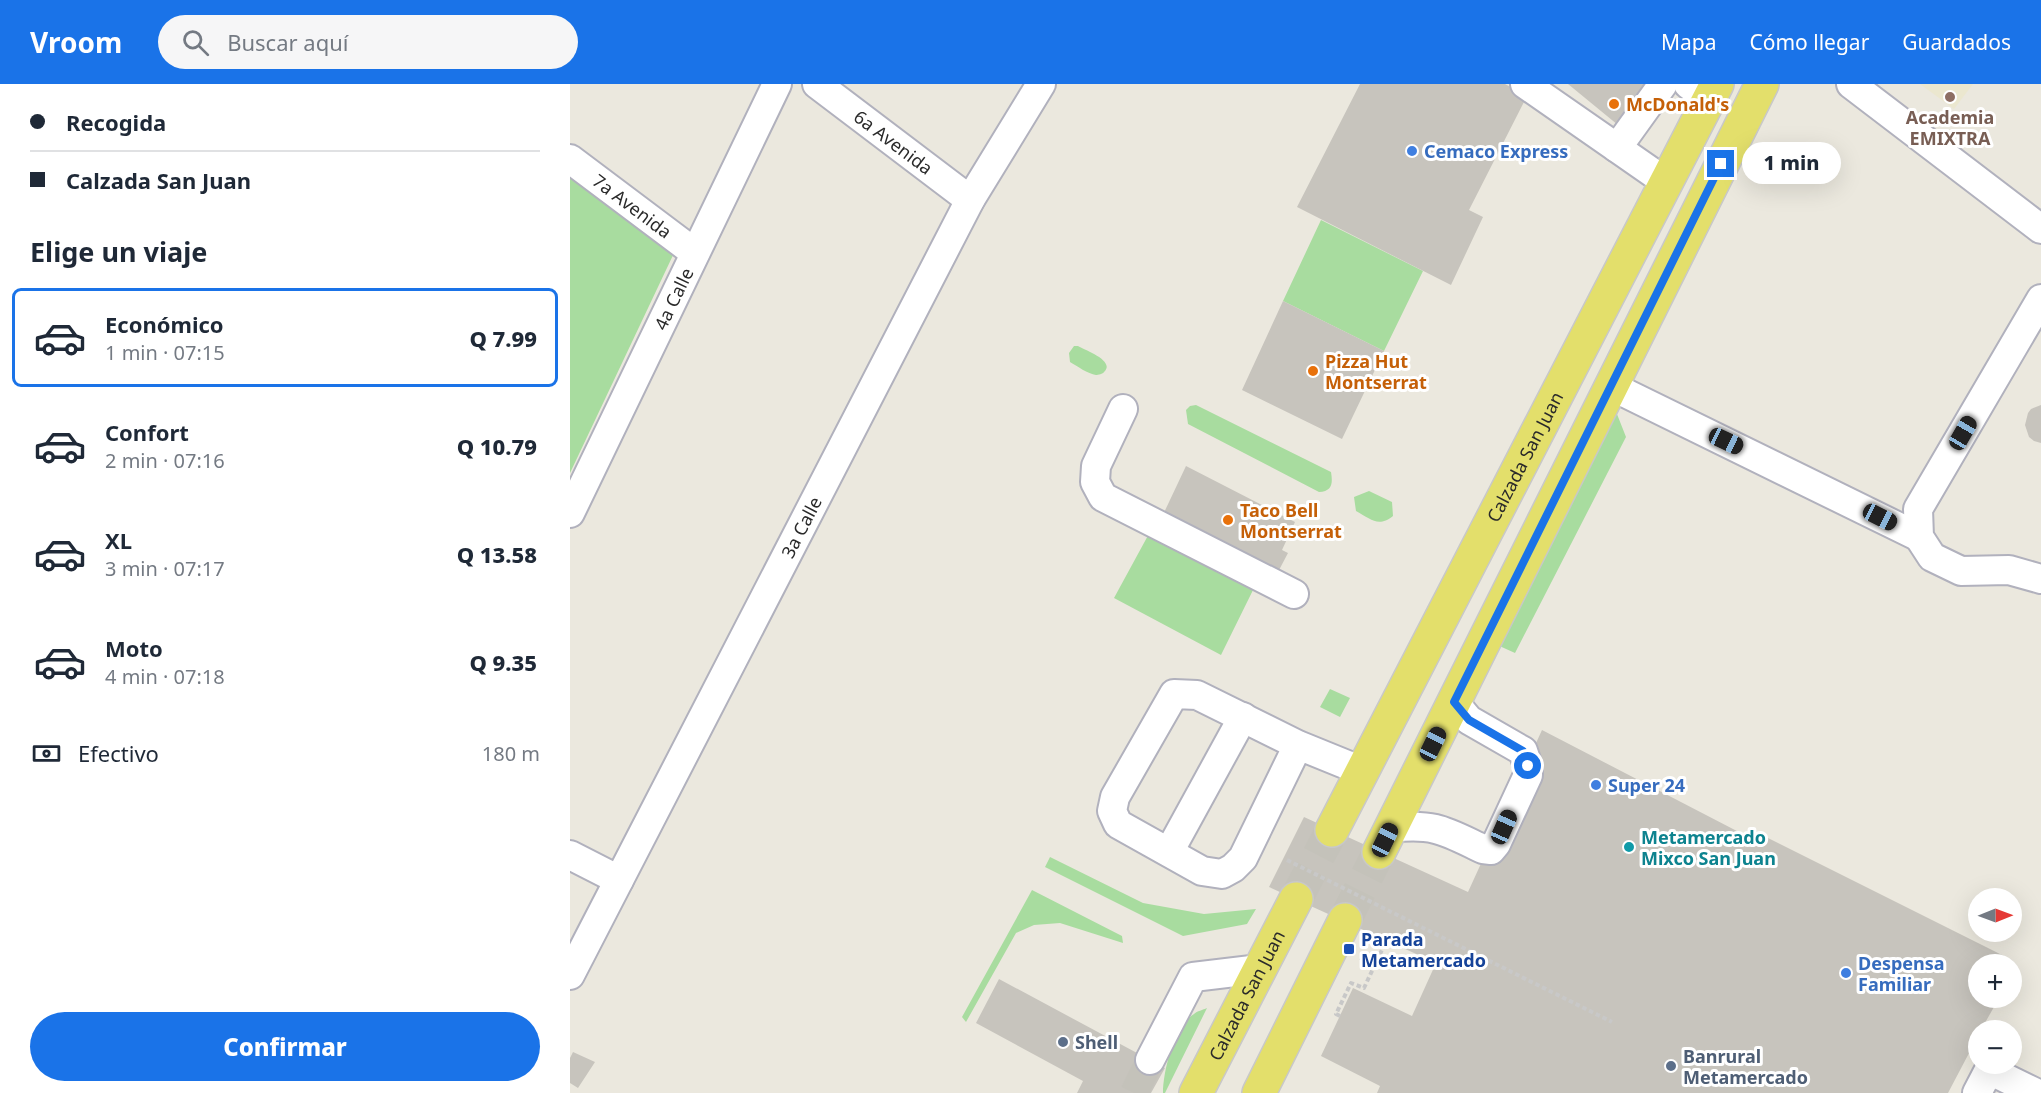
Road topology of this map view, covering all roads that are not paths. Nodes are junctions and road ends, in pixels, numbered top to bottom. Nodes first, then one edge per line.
1 (777, 84) edge
2 (817, 84) edge
3 (1041, 84) edge
4 (1525, 84) edge
5 (1663, 84) edge
6 (1761, 84) edge
7 (1851, 84) edge
8 (1705, 89) edge
9 (1617, 148) junction
10 (570, 159) edge
11 (1666, 182) junction
12 (970, 200) junction
13 (2041, 229) edge
14 (695, 254) junction
15 (2041, 299) edge
16 (1611, 386) junction
17 (1123, 409) dead end
18 (570, 513) edge
19 (1919, 537) junction
20 (2041, 579) edge
21 (1294, 594) dead end
22 (1454, 702) junction
23 (1243, 717) junction
24 (1298, 746) junction
25 (1362, 771) junction
26 (1332, 830) tunnel mouth
27 (1385, 840) joint
28 (1169, 852) junction
29 (570, 855) edge
30 (620, 880) junction
31 (1296, 899) tunnel mouth
32 (1345, 921) tunnel mouth
33 (1260, 969) junction
34 (570, 975) edge
35 (1150, 1060) tunnel mouth
36 (1983, 1082) edge
37 (1196, 1093) edge
38 (1259, 1093) edge
39 (2036, 1093) edge

1 - 14 street, 4a Calle
2 - 12 street, 6a Avenida
3 - 12 street, 3a Calle
4 - 9 street
5 - 9 street
6 - 16 main road
7 - 13 street
8 - 11 main road, Calzada San Juan
9 - 11 street
10 - 14 street, 7a Avenida
11 - 25 main road, Calzada San Juan
12 - 30 street, 3a Calle
14 - 18 street, 4a Calle
15 - 19 street
16 - 19 street
16 - 22 main road
17 - 21 street
19 - 20 street
22 - 27 main road
22 - 27 street
23 - 24 street
23 - 28 street
23 - 28 street
24 - 25 street
24 - 28 street
25 - 26 main road, Calzada San Juan
29 - 30 street
30 - 34 street, 3a Calle
31 - 33 main road, Calzada San Juan
32 - 38 main road
33 - 35 street
33 - 37 main road, Calzada San Juan
36 - 39 street

